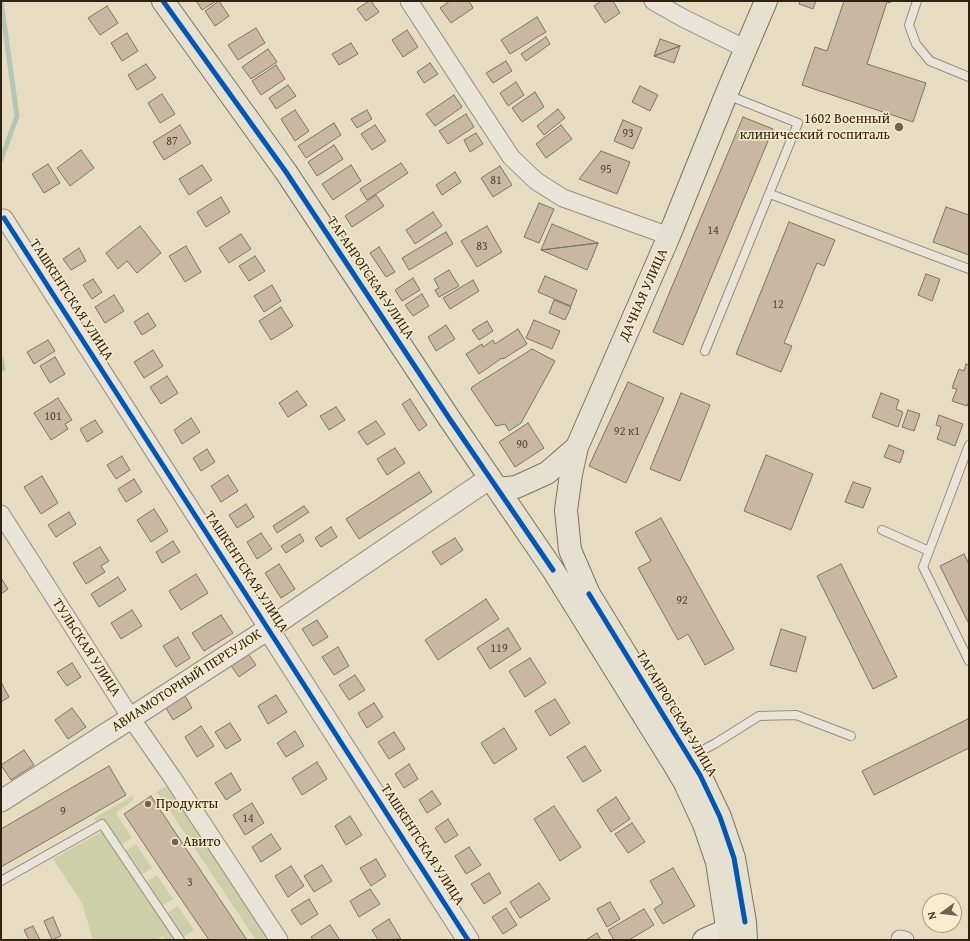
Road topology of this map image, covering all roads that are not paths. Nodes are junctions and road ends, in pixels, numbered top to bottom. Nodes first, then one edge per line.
1 (163, 1) edge
2 (409, 1) edge
3 (653, 1) edge
4 (766, 1) edge
5 (917, 1) edge
6 (746, 49) junction
7 (969, 77) edge
8 (726, 95) junction
9 (770, 194) junction
10 (4, 218) dead end
11 (670, 236) junction
12 (969, 269) edge
13 (706, 351) dead end
14 (969, 445) edge
15 (577, 447) junction
16 (967, 458) edge
17 (494, 483) junction
18 (1, 514) edge
19 (882, 530) dead end
20 (929, 551) junction
21 (589, 594) joint
22 (268, 629) junction
23 (969, 661) edge
24 (131, 718) junction
25 (851, 736) dead end
26 (689, 757) junction
27 (3, 796) edge
28 (1, 882) edge
29 (737, 933) edge
30 (180, 940) edge
31 (279, 940) edge
32 (468, 940) edge
33 (704, 940) edge

1 - 17 main road, ТАГАНРОГСКАЯ УЛИЦА
2 - 11 street
3 - 6 street
4 - 6 main road, ДАЧНАЯ УЛИЦА
5 - 7 lane
6 - 8 main road, ДАЧНАЯ УЛИЦА
8 - 9 lane
8 - 11 main road, ДАЧНАЯ УЛИЦА
9 - 12 lane
9 - 13 lane
10 - 22 street, ТАШКЕНТСКАЯ УЛИЦА
11 - 15 main road, ДАЧНАЯ УЛИЦА
14 - 16 lane
15 - 17 main road
15 - 21 main road, ДАЧНАЯ УЛИЦА
16 - 20 lane
17 - 22 street, АВИАМОТОРНЫЙ ПЕРЕУЛОК
17 - 29 main road, ТАГАНРОГСКАЯ УЛИЦА
18 - 24 street, ТУЛЬСКАЯ УЛИЦА
19 - 20 lane
20 - 23 lane
21 - 26 main road, ТАГАНРОГСКАЯ УЛИЦА
22 - 24 street, АВИАМОТОРНЫЙ ПЕРЕУЛОК
22 - 32 street, ТАШКЕНТСКАЯ УЛИЦА
24 - 27 street, АВИАМОТОРНЫЙ ПЕРЕУЛОК
24 - 31 street, ТУЛЬСКАЯ УЛИЦА
25 - 26 lane
26 - 29 main road, ТАГАНРОГСКАЯ УЛИЦА
28 - 30 lane
29 - 33 main road

